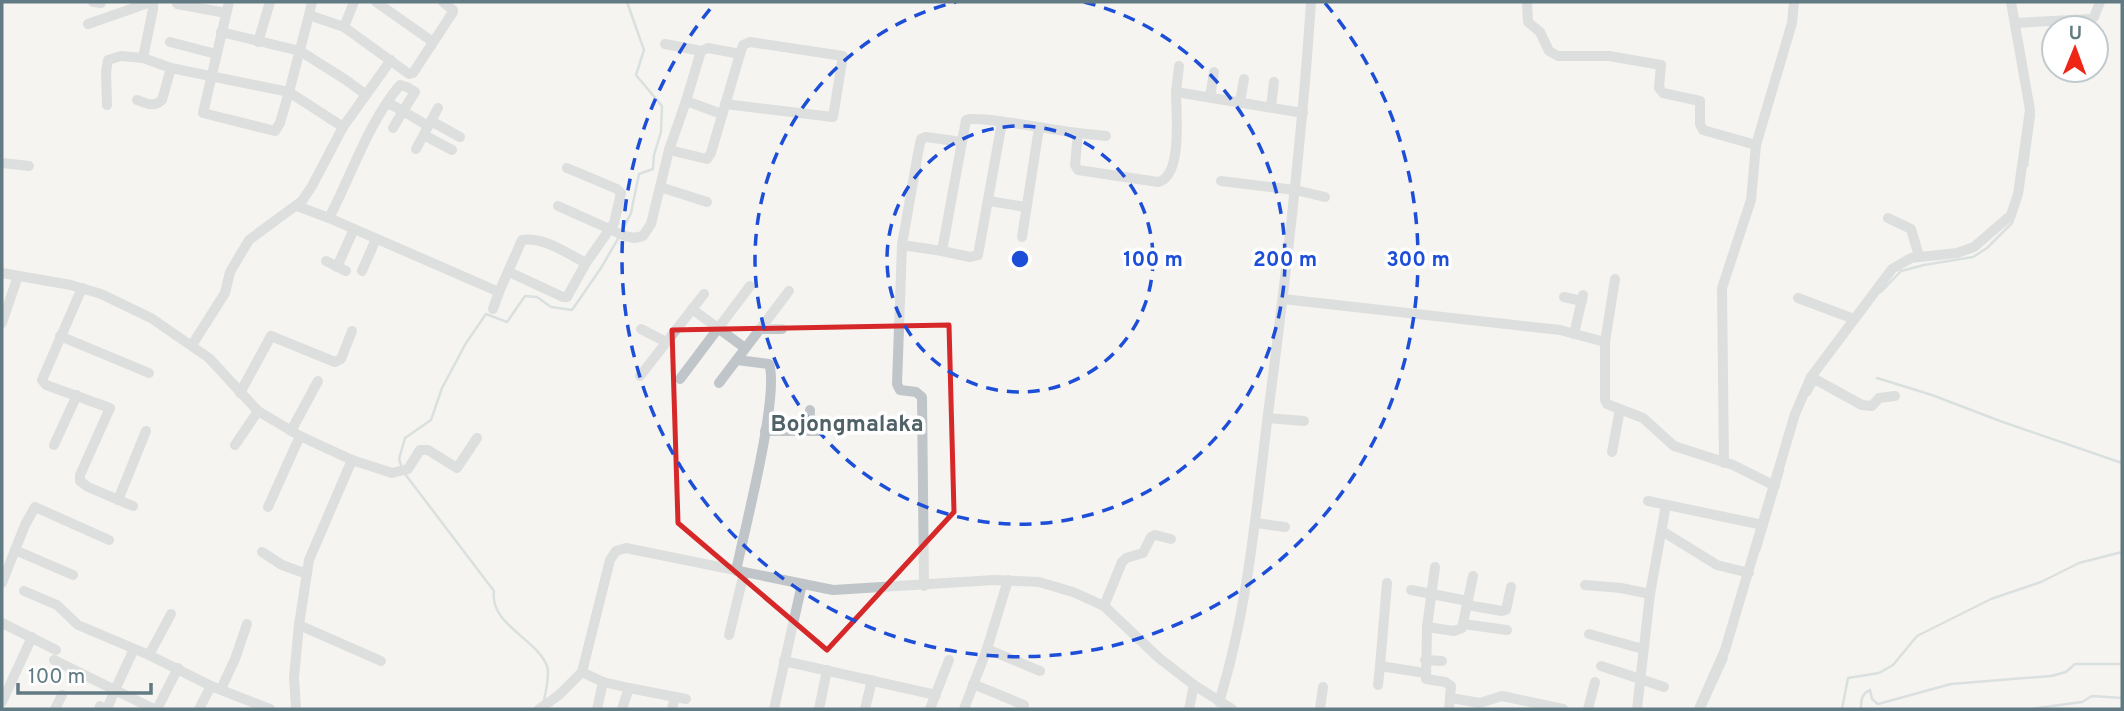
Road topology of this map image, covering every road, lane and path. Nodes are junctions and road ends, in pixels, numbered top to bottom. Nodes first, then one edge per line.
1 (152, 2) edge
2 (229, 2) edge
3 (270, 2) edge
4 (312, 2) edge
5 (354, 2) edge
6 (376, 2) edge
7 (443, 2) edge
8 (1311, 2) edge
9 (1527, 2) edge
10 (1794, 2) edge
11 (2011, 2) edge
12 (2100, 2) edge
13 (177, 4) dead end
14 (226, 13) junction
15 (309, 15) junction
16 (2018, 22) junction
17 (88, 24) dead end
18 (344, 27) junction
19 (221, 32) junction
20 (258, 42) junction
21 (433, 42) junction
22 (170, 43) dead end
23 (665, 44) dead end
24 (300, 51) junction
25 (701, 51) junction
26 (216, 54) junction
27 (740, 54) junction
28 (143, 58) junction
29 (391, 60) junction
30 (1179, 66) dead end
31 (172, 68) junction
32 (1214, 72) dead end
33 (211, 76) junction
34 (1244, 79) dead end
35 (1274, 82) dead end
36 (289, 92) junction
37 (1176, 92) junction
38 (365, 94) junction
39 (1210, 97) junction
40 (137, 100) dead end
41 (685, 101) junction
42 (1240, 102) junction
43 (388, 103) junction
44 (107, 105) dead end
45 (1271, 107) junction
46 (438, 108) dead end
47 (723, 109) junction
48 (403, 111) junction
49 (1303, 113) junction
50 (1002, 122) junction
51 (343, 127) junction
52 (393, 128) dead end
53 (428, 128) junction
54 (1039, 128) junction
55 (1078, 133) junction
56 (1106, 136) dead end
57 (460, 137) dead end
58 (962, 142) junction
59 (1756, 145) junction
60 (416, 149) dead end
61 (453, 150) dead end
62 (669, 150) junction
63 (2, 163) edge
64 (29, 166) dead end
65 (567, 168) dead end
66 (1221, 181) dead end
67 (660, 187) junction
68 (1295, 190) junction
69 (1325, 197) dead end
70 (989, 201) junction
71 (707, 202) dead end
72 (296, 206) junction
73 (558, 206) dead end
74 (1027, 207) junction
75 (328, 218) junction
76 (1888, 218) dead end
77 (354, 229) junction
78 (616, 233) junction
79 (1022, 237) dead end
80 (376, 239) junction
81 (902, 245) junction
82 (942, 251) junction
83 (1919, 256) junction
84 (326, 261) dead end
85 (586, 263) junction
86 (362, 271) dead end
87 (509, 272) junction
88 (2, 273) edge
89 (18, 276) junction
90 (1615, 279) dead end
91 (750, 286) dead end
92 (82, 288) junction
93 (789, 291) dead end
94 (499, 292) junction
95 (704, 295) dead end
96 (1564, 297) dead end
97 (1798, 298) dead end
98 (1283, 299) junction
99 (493, 309) dead end
100 (692, 309) junction
101 (1854, 319) junction
102 (2, 323) edge
103 (641, 328) dead end
104 (782, 328) dead end
105 (717, 329) junction
106 (760, 330) junction
107 (352, 331) dead end
108 (1574, 334) junction
109 (60, 336) junction
110 (666, 342) junction
111 (1605, 342) junction
112 (191, 345) junction
113 (745, 348) junction
114 (737, 360) junction
115 (149, 373) dead end
116 (640, 376) dead end
117 (1812, 378) junction
118 (680, 379) dead end
119 (318, 381) dead end
120 (719, 383) dead end
121 (240, 393) junction
122 (77, 395) junction
123 (1895, 396) dead end
124 (1620, 409) junction
125 (810, 410) dead end
126 (258, 411) junction
127 (1268, 418) junction
128 (1304, 421) dead end
129 (765, 430) junction
130 (146, 431) dead end
131 (808, 431) junction
132 (820, 431) dead end
133 (295, 434) junction
134 (477, 438) dead end
135 (54, 445) dead end
136 (235, 445) dead end
137 (1612, 452) dead end
138 (352, 460) junction
139 (1724, 463) junction
140 (1775, 486) junction
141 (118, 500) junction
142 (1648, 500) dead end
143 (1666, 505) junction
144 (133, 506) dead end
145 (268, 507) dead end
146 (1256, 523) junction
147 (1763, 525) junction
148 (1285, 527) dead end
149 (1662, 531) junction
150 (1171, 539) dead end
151 (109, 540) dead end
152 (15, 550) junction
153 (262, 552) dead end
154 (5, 566) edge
155 (1435, 567) dead end
156 (740, 572) junction
157 (1749, 573) junction
158 (307, 574) junction
159 (73, 575) dead end
160 (1474, 576) dead end
161 (1008, 580) junction
162 (2, 583) edge
163 (1387, 583) dead end
164 (802, 584) junction
165 (1585, 585) dead end
166 (920, 586) junction
167 (1511, 587) dead end
168 (1411, 590) dead end
169 (24, 591) dead end
170 (1650, 594) junction
171 (1431, 595) junction
172 (1468, 603) junction
173 (1104, 606) junction
174 (171, 614) dead end
175 (2, 623) edge
176 (247, 624) dead end
177 (1463, 624) junction
178 (299, 625) junction
179 (1427, 627) junction
180 (1507, 630) dead end
181 (1589, 634) dead end
182 (729, 635) dead end
183 (32, 637) junction
184 (134, 649) junction
185 (987, 649) junction
186 (1643, 649) junction
187 (149, 655) junction
188 (949, 660) dead end
189 (1425, 660) junction
190 (381, 661) dead end
191 (785, 661) junction
192 (1442, 661) dead end
193 (1380, 666) junction
194 (1601, 666) dead end
195 (178, 668) junction
196 (827, 670) junction
197 (1040, 671) dead end
198 (582, 672) junction
199 (1425, 673) junction
200 (872, 680) junction
201 (1640, 680) junction
202 (603, 682) junction
203 (1595, 682) dead end
204 (974, 684) junction
205 (1194, 685) junction
206 (1378, 685) dead end
207 (216, 687) junction
208 (1323, 687) dead end
209 (1664, 687) dead end
210 (629, 688) junction
211 (115, 690) junction
212 (62, 695) dead end
213 (936, 695) junction
214 (1451, 698) junction
215 (2, 702) edge
216 (1219, 702) junction
217 (244, 705) edge
218 (1024, 705) dead end
219 (102, 708) edge
220 (55, 709) edge
221 (155, 709) edge
222 (199, 709) edge
223 (270, 709) edge
224 (296, 709) edge
225 (539, 709) edge
226 (597, 709) edge
227 (622, 709) edge
228 (672, 709) edge
229 (774, 709) edge
230 (819, 709) edge
231 (865, 709) edge
232 (930, 709) edge
233 (964, 709) edge
234 (1189, 709) edge
235 (1232, 709) edge
236 (1320, 709) edge
237 (1449, 709) edge
238 (1563, 709) edge
239 (1588, 709) edge
240 (1637, 709) edge
241 (1699, 709) edge

1 - 17 street
1 - 28 street
2 - 14 street
3 - 20 street
4 - 15 street
5 - 18 street
6 - 21 street
7 - 21 street
8 - 49 street
9 - 59 street
10 - 59 street
11 - 16 street
12 - 16 street
13 - 14 street
14 - 19 street
15 - 18 street
15 - 24 street
16 - 83 street
18 - 29 street
19 - 20 street
19 - 26 street
20 - 24 street
21 - 29 street
22 - 26 street
23 - 25 street
24 - 36 street
24 - 38 street
25 - 27 street
25 - 41 street
26 - 33 street
27 - 47 street
27 - 47 street
28 - 31 street
28 - 44 street
29 - 38 street
30 - 37 street
31 - 33 street
31 - 40 street
32 - 39 street
33 - 36 street
33 - 36 street
34 - 42 street
35 - 45 street
36 - 51 street
37 - 39 street
37 - 55 street
38 - 51 street
39 - 42 street
41 - 47 street
41 - 62 street
42 - 45 street
43 - 48 street
43 - 48 street
43 - 75 street
45 - 49 street
46 - 53 street
47 - 62 street
48 - 52 street
48 - 53 street
49 - 68 street
50 - 54 street
50 - 58 street
50 - 70 street
51 - 72 street
53 - 57 street
53 - 60 street
53 - 61 street
54 - 55 street
54 - 74 street
55 - 56 street
58 - 81 street
58 - 82 street
59 - 139 street
62 - 67 street
63 - 64 street
65 - 78 street
66 - 68 street
67 - 71 street
67 - 78 street
68 - 69 street
68 - 98 street
70 - 74 street
70 - 82 street
72 - 75 street
72 - 112 street
73 - 78 street
74 - 79 street
75 - 77 street
76 - 83 street
77 - 80 street
77 - 84 street
78 - 85 street
80 - 86 street
80 - 94 street
81 - 82 street
81 - 166 street
83 - 101 street
85 - 87 street
85 - 87 street
87 - 94 street
88 - 89 street
89 - 92 street
89 - 102 street
90 - 111 street
91 - 105 street
92 - 109 street
92 - 112 street
93 - 106 street
94 - 99 street
95 - 100 street
96 - 108 street
97 - 101 street
98 - 108 street
98 - 127 street
100 - 105 street
100 - 110 street
101 - 117 street
103 - 110 street
104 - 106 street
105 - 113 street
105 - 118 street
106 - 113 street
107 - 121 street
108 - 111 street
109 - 115 street
109 - 122 street
110 - 116 street
111 - 124 street
112 - 121 street
113 - 114 street
114 - 120 street
114 - 129 street
117 - 123 street
117 - 140 street
119 - 133 street
121 - 126 street
122 - 135 street
122 - 141 street
124 - 137 street
124 - 139 street
125 - 131 street
126 - 133 street
126 - 136 street
127 - 128 street
127 - 146 street
129 - 131 street
129 - 156 street
130 - 141 street
131 - 132 street
133 - 138 street
133 - 145 street
134 - 138 street
138 - 158 street
139 - 140 street
140 - 147 street
141 - 144 street
142 - 143 street
143 - 147 street
143 - 149 street
146 - 148 street
146 - 216 street
147 - 157 street
149 - 157 street
149 - 170 street
150 - 173 street
151 - 152 street
152 - 154 street
152 - 159 street
153 - 158 street
154 - 162 street
155 - 171 street
156 - 164 street
156 - 182 street
156 - 198 street
157 - 241 street
158 - 178 street
160 - 172 street
161 - 166 street
161 - 173 street
161 - 185 street
163 - 193 street
164 - 166 street
164 - 191 street
165 - 170 street
167 - 172 street
168 - 171 street
169 - 184 street
170 - 186 street
171 - 172 street
171 - 179 street
172 - 177 street
173 - 205 street
174 - 187 street
175 - 183 street
176 - 207 street
177 - 179 street
177 - 180 street
178 - 190 street
178 - 224 street
179 - 189 street
181 - 186 street
183 - 211 street
183 - 215 street
184 - 187 street
184 - 211 street
185 - 197 street
185 - 204 street
186 - 201 street
187 - 195 street
188 - 213 street
189 - 192 street
189 - 199 street
191 - 196 street
191 - 229 street
193 - 199 street
193 - 206 street
194 - 201 street
195 - 207 street
195 - 221 street
196 - 200 street
196 - 230 street
198 - 202 street
198 - 225 street
199 - 214 street
200 - 213 street
200 - 231 street
201 - 209 street
201 - 240 street
202 - 210 street
202 - 226 street
203 - 239 street
204 - 218 street
204 - 233 street
205 - 216 street
205 - 234 street
207 - 217 street
207 - 222 street
208 - 236 street
210 - 227 street
210 - 228 street
211 - 219 street
211 - 221 street
212 - 220 street
213 - 232 street
214 - 237 street
214 - 238 street
216 - 235 street
217 - 223 street

